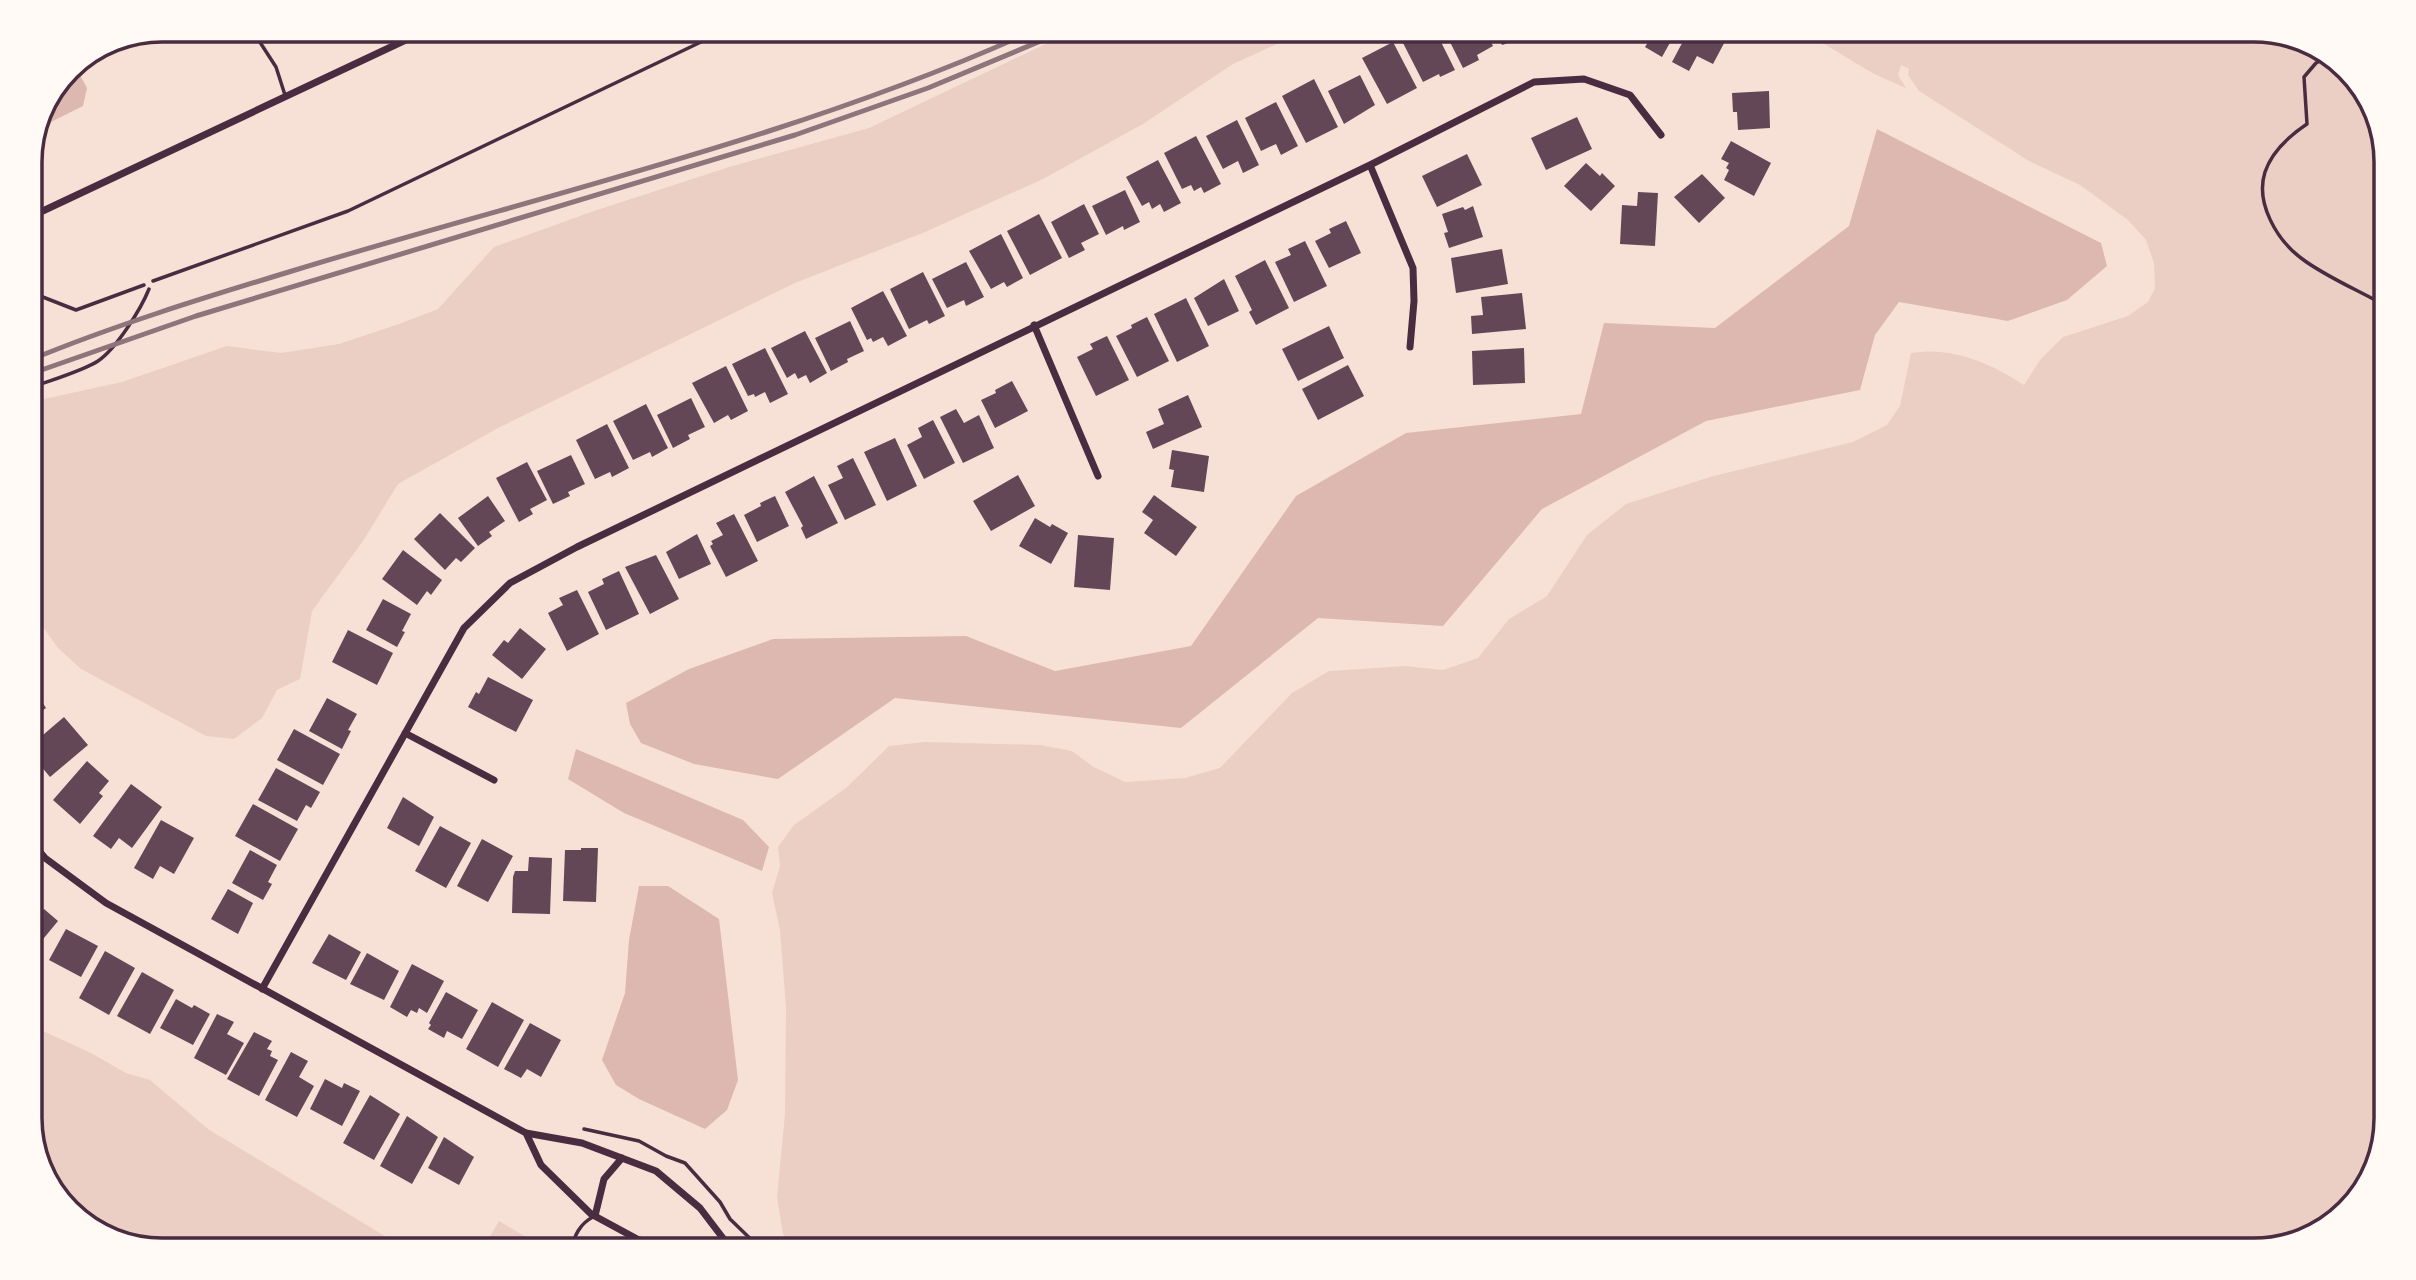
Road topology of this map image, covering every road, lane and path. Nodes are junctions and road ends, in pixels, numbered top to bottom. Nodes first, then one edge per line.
1 (260, 42) edge
2 (402, 42) edge
3 (701, 42) edge
4 (2320, 61) edge
5 (286, 97) junction
6 (1661, 135) dead end
7 (1370, 165) junction
8 (42, 211) edge
9 (153, 281) junction
10 (42, 297) edge
11 (2374, 299) edge
12 (1034, 325) junction
13 (1410, 347) dead end
14 (42, 383) edge
15 (1098, 476) dead end
16 (405, 733) junction
17 (494, 780) dead end
18 (42, 854) edge
19 (262, 989) junction
20 (526, 1133) junction
21 (622, 1158) junction
22 (595, 1216) junction
23 (575, 1238) edge
24 (635, 1238) edge
25 (723, 1238) edge

1 - 5 lane
2 - 5 street
3 - 9 lane
4 - 11 path
5 - 8 street
6 - 7 street
7 - 12 street
7 - 13 street
9 - 10 path
9 - 14 path
12 - 15 street
12 - 16 street
16 - 17 street
16 - 19 street
18 - 19 street
19 - 20 street
20 - 21 street
20 - 22 street
21 - 22 street
21 - 25 street
22 - 23 lane
22 - 24 street

